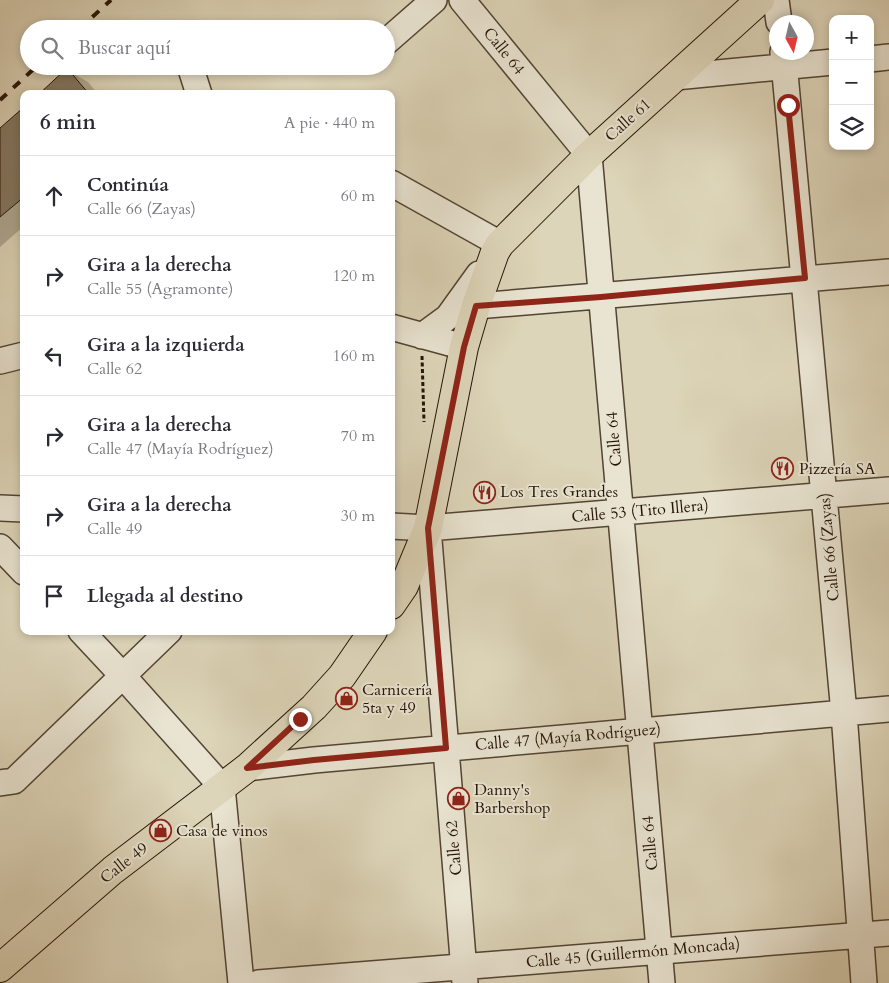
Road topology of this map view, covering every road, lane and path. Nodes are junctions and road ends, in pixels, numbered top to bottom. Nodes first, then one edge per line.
1 (434, 0) edge
2 (462, 0) edge
3 (760, 0) edge
4 (776, 0) edge
5 (778, 15) edge
6 (395, 34) edge
7 (889, 57) edge
8 (874, 59) edge
9 (784, 60) edge
10 (829, 62) edge
11 (193, 75) edge
12 (675, 77) junction
13 (198, 90) edge
14 (589, 155) junction
15 (395, 185) edge
16 (497, 248) junction
17 (889, 272) edge
18 (805, 278) junction
19 (601, 297) junction
20 (476, 306) junction
21 (395, 328) edge
22 (422, 336) junction
23 (464, 347) junction
24 (20, 356) edge
25 (0, 361) edge
26 (889, 490) edge
27 (824, 496) junction
28 (0, 508) edge
29 (20, 509) edge
30 (620, 513) junction
31 (395, 526) edge
32 (428, 528) junction
33 (0, 547) edge
34 (20, 568) edge
35 (395, 599) edge
36 (85, 635) edge
37 (165, 635) edge
38 (371, 635) edge
39 (123, 676) junction
40 (889, 709) edge
41 (844, 713) junction
42 (640, 731) junction
43 (446, 748) junction
44 (247, 768) junction
45 (0, 783) edge
46 (222, 787) junction
47 (889, 933) edge
48 (860, 935) junction
49 (659, 951) junction
50 (2, 969) edge
51 (464, 975) edge
52 (241, 983) edge
53 (258, 983) edge
54 (662, 983) edge
55 (864, 983) edge

1 - 6 street
2 - 14 street, Calle 64
3 - 12 main road, Calle 61
4 - 5 street
7 - 8 street
9 - 10 street
9 - 12 street
9 - 18 street, Calle 66 (Zayas)
11 - 13 street
12 - 14 main road, Calle 61
14 - 16 main road, Calle 61
14 - 19 street, Calle 64
15 - 16 street
16 - 20 main road, Calle 62
16 - 22 street, Calle 61
17 - 18 street
18 - 19 street
18 - 27 street, Calle 66 (Zayas)
19 - 20 street
19 - 30 street, Calle 64
20 - 23 main road, Calle 62
21 - 22 street
22 - 23 street
23 - 32 main road, Calle 62
24 - 25 street
26 - 27 street, Calle 53 (Tito Illera)
27 - 30 street, Calle 53 (Tito Illera)
27 - 41 street, Calle 66 (Zayas)
28 - 29 street
30 - 32 street, Calle 53 (Tito Illera)
30 - 42 street, Calle 64
31 - 32 street, Calle 53 (Tito Illera)
32 - 35 main road
32 - 43 street, Calle 62
33 - 34 street
36 - 39 street
37 - 39 street
38 - 44 main road, Calle 49
39 - 45 street
39 - 46 street
40 - 41 street, Calle 47 (Mayía Rodríguez)
41 - 42 street, Calle 47 (Mayía Rodríguez)
41 - 48 street, Calle 66 (Zayas)
42 - 43 street, Calle 47 (Mayía Rodríguez)
42 - 49 street, Calle 64
43 - 44 street, Calle 47 (Mayía Rodríguez)
43 - 51 street, Calle 62
44 - 46 main road, Calle 49
46 - 50 main road, Calle 49
46 - 52 street
47 - 48 street, Calle 45 (Guillermón Moncada)
48 - 49 street, Calle 45 (Guillermón Moncada)
48 - 55 street, Calle 66 (Zayas)
49 - 51 street, Calle 45 (Guillermón Moncada)
49 - 54 street, Calle 64
51 - 53 street, Calle 45 (Guillermón Moncada)

